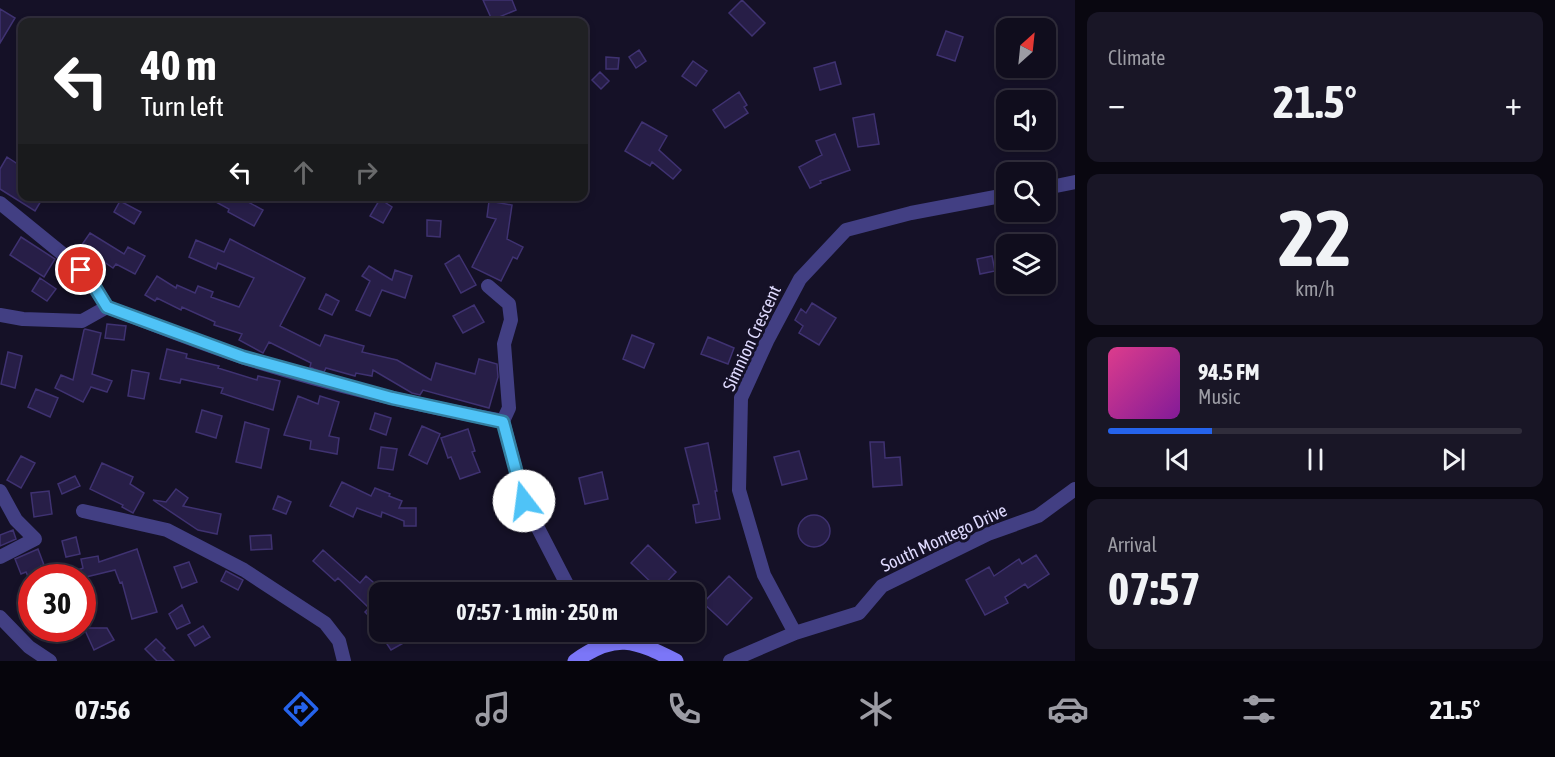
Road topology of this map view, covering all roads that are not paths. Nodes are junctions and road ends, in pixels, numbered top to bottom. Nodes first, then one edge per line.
1 (1075, 182) edge
2 (1056, 186) edge
3 (996, 197) edge
4 (0, 203) edge
5 (488, 286) dead end
6 (107, 307) junction
7 (0, 315) edge
8 (503, 422) junction
9 (1075, 489) edge
10 (0, 491) edge
11 (83, 511) dead end
12 (0, 557) edge
13 (566, 582) edge
14 (0, 617) edge
15 (795, 633) junction
16 (595, 642) edge
17 (598, 647) junction
18 (50, 661) edge
19 (344, 661) edge
20 (575, 661) edge
21 (676, 661) edge
22 (730, 661) edge

1 - 2 street
3 - 15 street, Simnion Crescent
4 - 6 street
5 - 8 street
6 - 7 street
6 - 8 street
8 - 13 street
9 - 15 street, South Montego Drive
10 - 12 street
11 - 19 street
14 - 18 street
15 - 22 street, South Montego Drive
16 - 17 street
17 - 20 street
17 - 21 street

